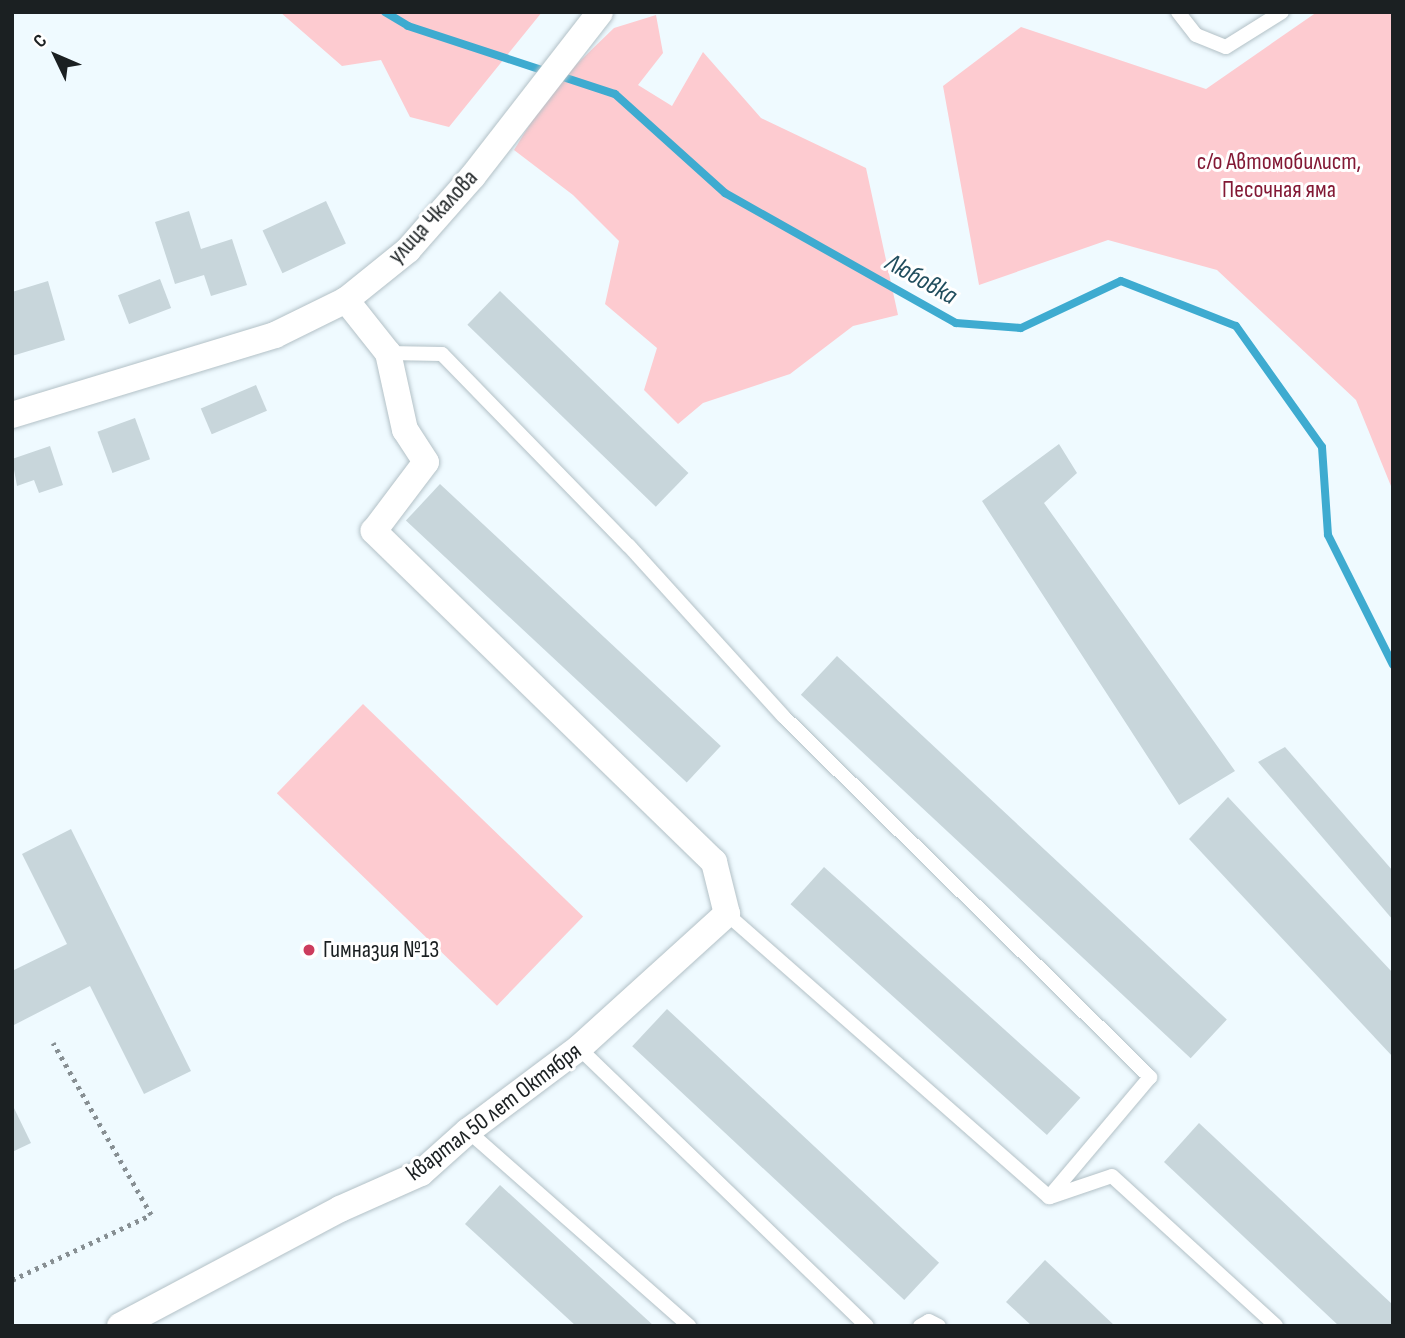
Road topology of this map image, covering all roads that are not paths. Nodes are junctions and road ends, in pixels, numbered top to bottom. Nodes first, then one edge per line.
1 (600, 12) edge
2 (1178, 12) edge
3 (1282, 12) edge
4 (346, 300) junction
5 (388, 354) junction
6 (12, 415) edge
7 (727, 914) junction
8 (579, 1048) junction
9 (468, 1131) junction
10 (1049, 1197) junction
11 (120, 1326) edge
12 (689, 1326) edge
13 (867, 1326) edge
14 (920, 1326) edge
15 (939, 1326) edge
16 (1276, 1326) edge

1 - 4 street, улица Чкалова
2 - 3 lane
4 - 5 street
4 - 6 street, улица Чкалова
5 - 7 street
5 - 10 lane
7 - 8 street, квартал 50 лет Октября
7 - 10 lane
8 - 9 street, квартал 50 лет Октября
8 - 13 lane
9 - 11 street, квартал 50 лет Октября
9 - 12 lane
10 - 16 lane
14 - 15 lane

